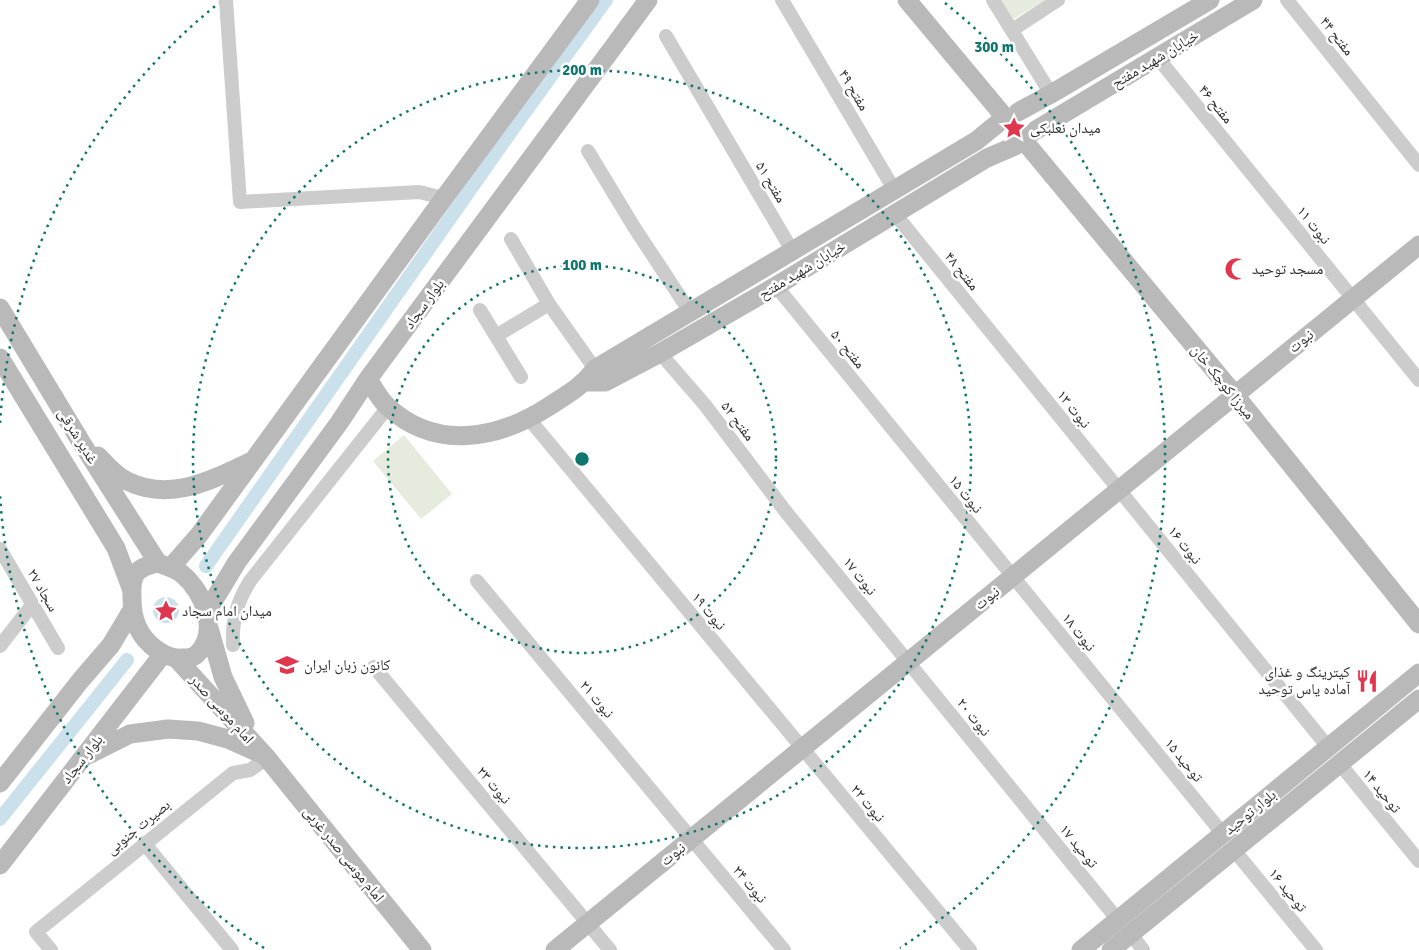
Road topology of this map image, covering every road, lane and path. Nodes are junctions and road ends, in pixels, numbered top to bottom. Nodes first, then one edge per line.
1 (226, 0) edge
2 (590, 0) edge
3 (648, 0) edge
4 (907, 0) edge
5 (993, 0) edge
6 (1058, 0) edge
7 (1253, 0) edge
8 (1287, 0) edge
9 (1207, 1) edge
10 (789, 2) edge
11 (1012, 30) junction
12 (666, 36) dead end
13 (1157, 57) junction
14 (1051, 94) junction
15 (1006, 117) junction
16 (1023, 140) junction
17 (588, 151) dead end
18 (1419, 165) edge
19 (1250, 172) joint
20 (894, 190) junction
21 (444, 198) junction
22 (895, 214) junction
23 (511, 239) dead end
24 (1419, 245) edge
25 (794, 252) junction
26 (776, 286) junction
27 (1353, 299) junction
28 (549, 304) junction
29 (0, 308) edge
30 (480, 310) dead end
31 (690, 312) junction
32 (496, 336) junction
33 (1004, 349) joint
34 (660, 353) junction
35 (0, 358) edge
36 (590, 376) junction
37 (521, 377) dead end
38 (368, 379) junction
39 (1419, 380) edge
40 (1235, 395) junction
41 (388, 407) junction
42 (529, 419) junction
43 (894, 432) joint
44 (81, 442) junction
45 (255, 459) junction
46 (1119, 490) junction
47 (786, 512) joint
48 (0, 549) edge
49 (164, 565) junction
50 (1013, 576) junction
51 (478, 581) dead end
52 (132, 588) junction
53 (32, 605) junction
54 (132, 610) junction
55 (207, 618) junction
56 (1419, 624) edge
57 (233, 645) dead end
58 (0, 646) edge
59 (58, 648) dead end
60 (170, 656) junction
61 (908, 662) junction
62 (374, 667) dead end
63 (1419, 673) edge
64 (1419, 699) edge
65 (1120, 707) joint
66 (1328, 747) junction
67 (802, 748) junction
68 (85, 756) junction
69 (264, 756) junction
70 (1340, 764) junction
71 (0, 783) edge
72 (1015, 793) joint
73 (1223, 834) junction
74 (692, 838) junction
75 (144, 843) junction
76 (1234, 850) junction
77 (1419, 861) edge
78 (0, 865) edge
79 (1118, 920) junction
80 (588, 923) junction
81 (1131, 934) junction
82 (51, 950) edge
83 (232, 950) edge
84 (422, 950) edge
85 (555, 950) edge
86 (610, 950) edge
87 (784, 950) edge
88 (970, 950) edge
89 (1081, 950) edge
90 (1111, 950) edge
91 (1144, 950) edge
92 (1316, 950) edge

1 - 21 street
2 - 21 street
3 - 38 street, بلوار سجاد
4 - 15 street
5 - 11 street
6 - 11 street
7 - 13 street, خیابان شهید مفتح
8 - 18 street, مفتح ۴۴
9 - 14 street, خیابان شهید مفتح
10 - 20 street, مفتح ۴۹
11 - 14 street
12 - 25 street, مفتح ۵۱
13 - 16 street, خیابان شهید مفتح
13 - 19 street, مفتح ۴۶
14 - 15 street, خیابان شهید مفتح
15 - 16 street
15 - 16 street
15 - 20 street, خیابان شهید مفتح
16 - 22 street, خیابان شهید مفتح
16 - 40 street, میرزا کوچک خان
17 - 31 street
19 - 27 street, نبوت ۱۱
20 - 25 street, خیابان شهید مفتح
21 - 45 street
22 - 26 street, خیابان شهید مفتح
22 - 33 street, مفتح ۴۸
23 - 28 street
24 - 27 street, نبوت
25 - 31 street, خیابان شهید مفتح
26 - 34 street, خیابان شهید مفتح
26 - 43 street, مفتح ۵۰
27 - 39 street, نبوت ۱۱
27 - 40 street, نبوت
28 - 32 street
28 - 36 street
29 - 44 street, غدیر شرقی
30 - 32 street
31 - 36 street, خیابان شهید مفتح
32 - 37 street
33 - 46 street, نبوت ۱۳
34 - 36 street, خیابان شهید مفتح
34 - 47 street, مفتح ۵۲
35 - 52 street, غدیر شرقی
36 - 42 street, خیابان شهید مفتح
38 - 41 street, خیابان شهید مفتح
38 - 55 street, بلوار سجاد
40 - 46 street, نبوت
40 - 56 street, میرزا کوچک خان
41 - 42 street, خیابان شهید مفتح
41 - 57 street
42 - 67 street, نبوت ۱۹
43 - 50 street, نبوت ۱۵
44 - 45 street
44 - 49 street, غدیر شرقی
45 - 49 street
46 - 50 street, نبوت
46 - 66 street, نبوت ۱۶
47 - 61 street, نبوت ۱۷
48 - 53 street, سجاد ۲۷
49 - 52 street
49 - 55 street
50 - 61 street, نبوت
50 - 65 street, نبوت ۱۸
51 - 74 street, نبوت ۲۱
52 - 54 street
53 - 58 street
53 - 59 street, سجاد ۲۷
54 - 60 street
54 - 71 street
55 - 60 street
55 - 69 street
60 - 68 street, بلوار سجاد
60 - 69 street, امام موسی صدر
61 - 67 street, نبوت
61 - 72 street, نبوت ۲۰
62 - 80 street, نبوت ۲۳
63 - 66 street, بلوار توحید
64 - 70 street, بلوار توحید
65 - 73 street, توحید ۱۵
66 - 73 street, بلوار توحید
67 - 74 street, نبوت
67 - 88 street, نبوت ۲۲
68 - 69 street
68 - 78 street, بلوار سجاد
69 - 75 street, بصیرت جنوبی
69 - 84 street, امام موسی صدر غربی
70 - 76 street, بلوار توحید
70 - 77 street, توحید ۱۴
72 - 79 street, توحید ۱۷
73 - 79 street, بلوار توحید
74 - 80 street, نبوت
74 - 87 street, نبوت ۲۴
75 - 82 street, بصیرت جنوبی
75 - 83 street
76 - 81 street, بلوار توحید
76 - 92 street, توحید ۱۶
79 - 89 street, بلوار توحید
80 - 85 street, نبوت
80 - 86 street, نبوت ۲۳
81 - 90 street, بلوار توحید
81 - 91 street

